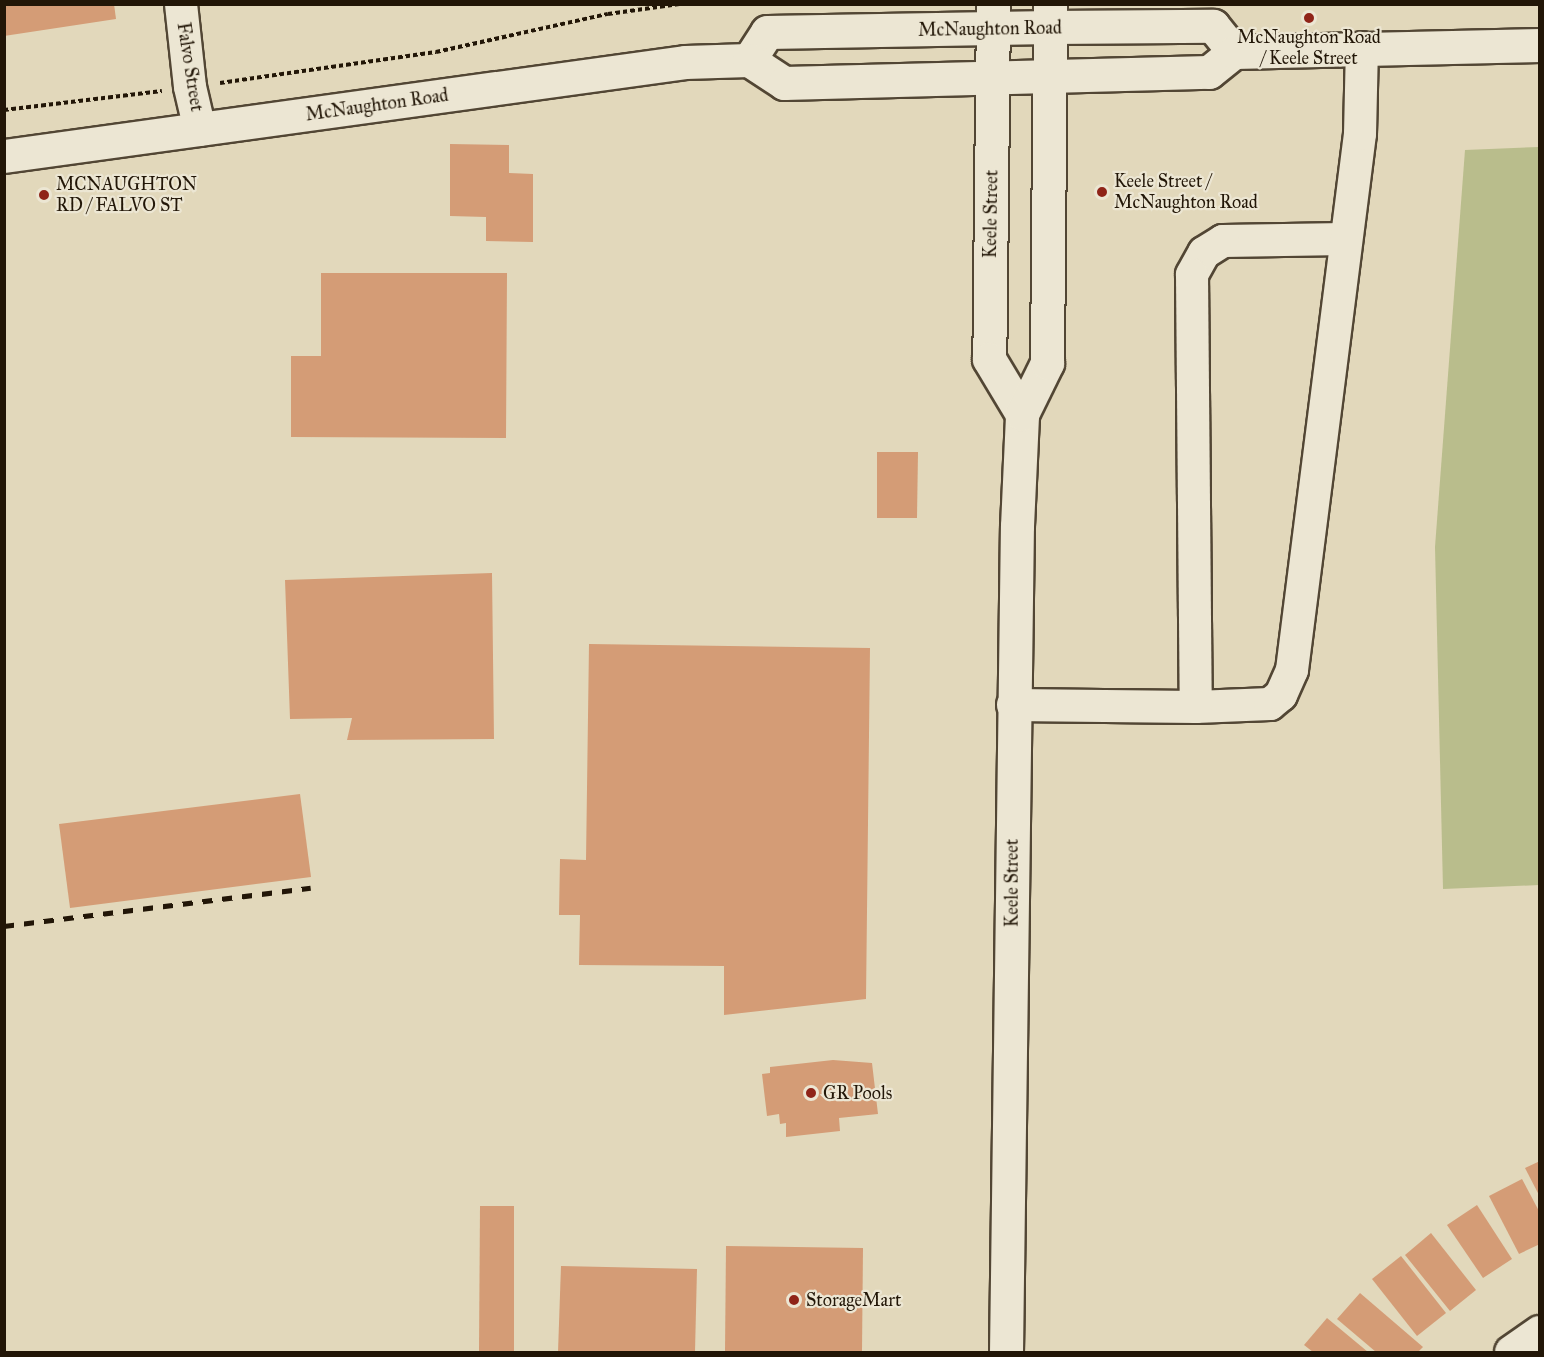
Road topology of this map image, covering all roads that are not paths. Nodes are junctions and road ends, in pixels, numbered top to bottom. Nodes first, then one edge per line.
1 (181, 4) edge
2 (1050, 16) edge
3 (993, 17) edge
4 (1539, 45) edge
5 (1362, 48) junction
6 (1234, 52) junction
7 (749, 60) junction
8 (1048, 74) junction
9 (992, 75) junction
10 (200, 130) junction
11 (4, 156) edge
12 (1345, 239) junction
13 (1022, 414) junction
14 (1013, 705) junction
15 (1196, 707) junction
16 (1539, 1332) edge
17 (1006, 1353) edge
18 (1511, 1353) edge

1 - 10 street, Falvo Street
2 - 3 street, McNaughton Road
2 - 6 street, McNaughton Road
2 - 8 street, Keele Street
3 - 7 street, McNaughton Road
3 - 9 street, Keele Street
4 - 5 street
5 - 6 street
5 - 12 street
6 - 8 street
7 - 9 street
7 - 10 street, McNaughton Road
8 - 9 street
8 - 13 street, Keele Street
9 - 13 street, Keele Street
10 - 11 street, McNaughton Road
12 - 15 street
12 - 15 street
13 - 14 street, Keele Street
14 - 15 street
14 - 17 street, Keele Street
16 - 18 street

